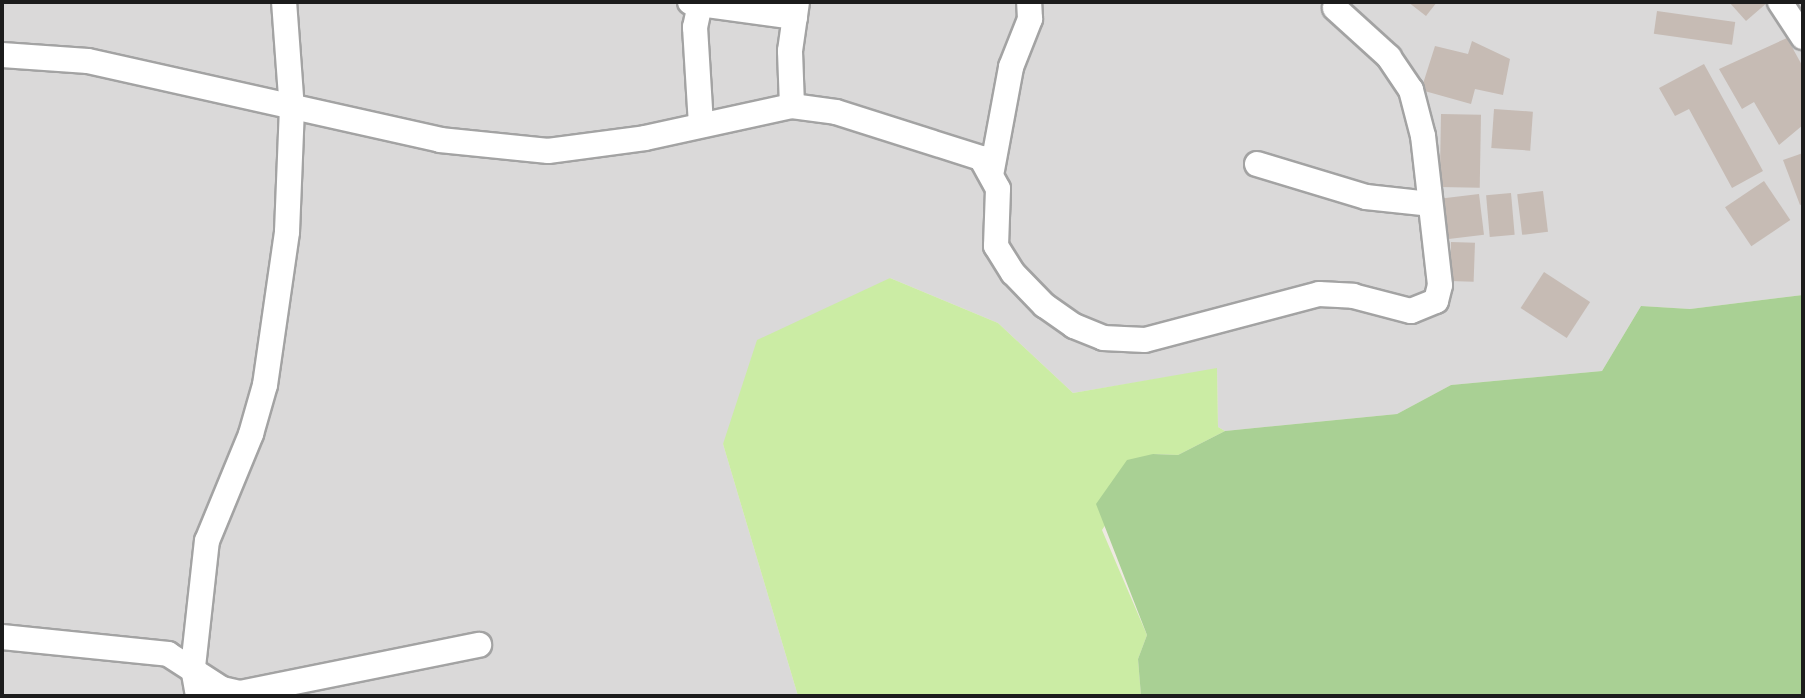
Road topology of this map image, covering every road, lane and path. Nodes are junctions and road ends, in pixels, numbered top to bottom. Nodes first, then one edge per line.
1 (284, 2) edge
2 (1029, 2) edge
3 (1780, 2) edge
4 (695, 3) edge
5 (1335, 8) dead end
6 (796, 9) edge
7 (1803, 37) edge
8 (2, 55) edge
9 (792, 106) junction
10 (292, 110) junction
11 (701, 124) junction
12 (1257, 164) dead end
13 (992, 170) junction
14 (1430, 204) junction
15 (2, 637) edge
16 (479, 645) dead end
17 (193, 667) junction
18 (198, 696) edge

1 - 10 street
2 - 13 street
3 - 7 street
4 - 6 street
4 - 11 street
5 - 14 street
6 - 9 street
8 - 10 street
9 - 11 street
9 - 13 street
10 - 11 street
10 - 17 street
12 - 14 street
13 - 14 street
15 - 17 street
16 - 17 street
17 - 18 street

